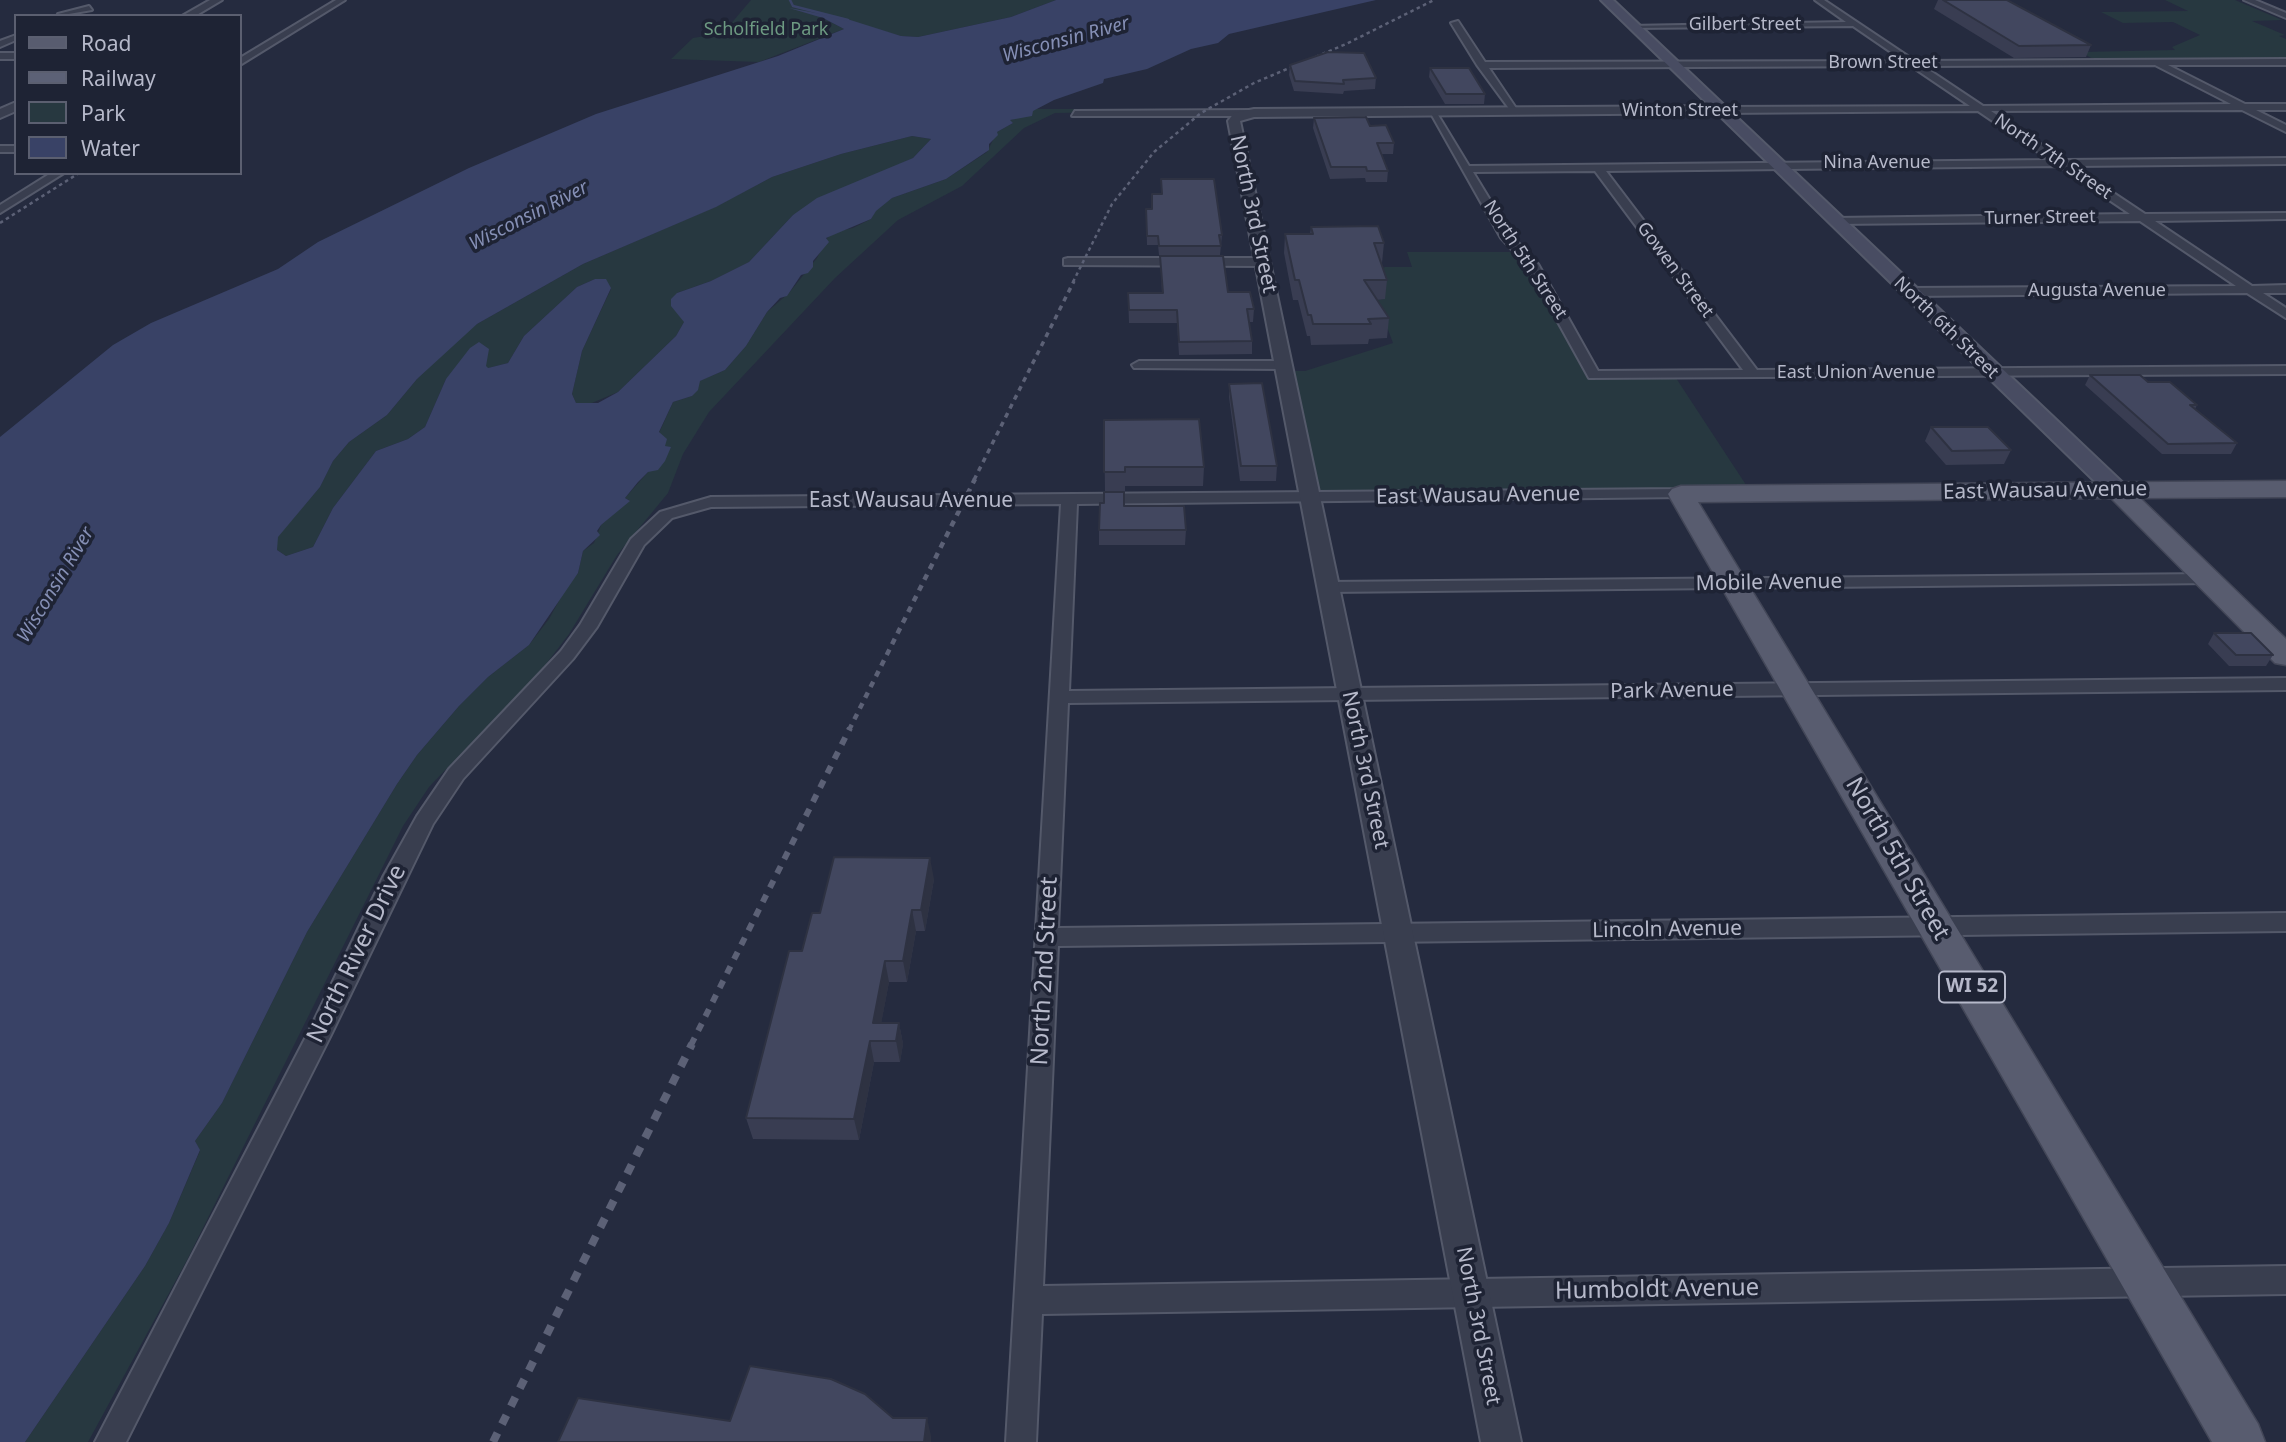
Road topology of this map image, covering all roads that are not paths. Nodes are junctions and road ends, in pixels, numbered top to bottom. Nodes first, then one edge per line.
1 (217, 0) edge
2 (341, 0) edge
3 (1607, 0) edge
4 (1819, 0) edge
5 (2248, 0) edge
6 (89, 8) dead end
7 (68, 14) edge
8 (191, 14) edge
9 (2286, 16) edge
10 (1455, 23) dead end
11 (1856, 24) junction
12 (1633, 26) junction
13 (254, 53) junction
14 (242, 54) edge
15 (242, 61) edge
16 (2157, 62) junction
17 (2286, 62) edge
18 (1915, 63) junction
19 (1481, 65) junction
20 (1674, 65) junction
21 (2286, 107) edge
22 (2245, 108) junction
23 (1983, 109) junction
24 (1721, 110) junction
25 (1432, 111) junction
26 (1513, 111) junction
27 (1254, 113) junction
28 (1075, 114) dead end
29 (2286, 129) edge
30 (2286, 161) edge
31 (2060, 162) junction
32 (1776, 164) junction
33 (1597, 166) junction
34 (1469, 169) junction
35 (57, 175) edge
36 (0, 210) edge
37 (2286, 216) edge
38 (2142, 217) junction
39 (1835, 221) junction
40 (1068, 262) dead end
41 (1262, 262) junction
42 (2250, 289) junction
43 (2286, 289) edge
44 (1909, 292) junction
45 (2286, 314) edge
46 (1139, 365) dead end
47 (1284, 365) junction
48 (2286, 370) edge
49 (1993, 373) junction
50 (1594, 374) joint
51 (1754, 374) junction
52 (2286, 489) edge
53 (2118, 491) junction
54 (2025, 492) junction
55 (1913, 493) junction
56 (1681, 494) junction
57 (1312, 498) junction
58 (1069, 499) junction
59 (671, 512) joint
60 (1703, 532) junction
61 (2210, 579) junction
62 (1734, 583) junction
63 (1328, 587) junction
64 (2286, 656) edge
65 (2286, 684) edge
66 (1797, 690) junction
67 (1350, 695) junction
68 (1058, 697) junction
69 (2286, 922) edge
70 (1937, 928) junction
71 (1399, 934) junction
72 (1047, 937) junction
73 (2286, 1279) edge
74 (2146, 1283) junction
75 (1471, 1293) junction
76 (1028, 1300) junction
77 (110, 1442) edge
78 (1021, 1442) edge
79 (1501, 1442) edge
80 (2240, 1442) edge

1 - 8 street
2 - 13 street
3 - 12 main road, North 6th Street
4 - 11 street, North 7th Street
5 - 9 street
6 - 7 street
10 - 19 street
11 - 12 street, Gilbert Street
11 - 18 street, North 7th Street
12 - 20 main road, North 6th Street
13 - 14 street
13 - 15 street
16 - 17 street, Brown Street
16 - 18 street, Brown Street
16 - 22 street
18 - 20 street, Brown Street
18 - 23 street, North 7th Street
19 - 20 street, Brown Street
19 - 26 street
20 - 24 main road, North 6th Street
21 - 22 street, Winton Street
22 - 23 street, Winton Street
22 - 29 street
23 - 24 street, Winton Street
23 - 31 street, North 7th Street
24 - 26 street, Winton Street
24 - 32 main road, North 6th Street
25 - 26 street, Winton Street
25 - 27 street, Winton Street
25 - 34 street, North 5th Street
27 - 28 street, Winton Street
27 - 41 street, North 3rd Street
30 - 31 street, Nina Avenue
31 - 32 street, Nina Avenue
31 - 38 street, North 7th Street
32 - 33 street, Nina Avenue
32 - 39 main road, North 6th Street
33 - 34 street, Nina Avenue
33 - 51 street, Gowen Street
34 - 50 street, North 5th Street
35 - 36 street
37 - 38 street, Turner Street
38 - 39 street, Turner Street
38 - 42 street, North 7th Street
39 - 44 main road, North 6th Street
40 - 41 street
41 - 47 street, North 3rd Street
42 - 43 street, Augusta Avenue
42 - 44 street, Augusta Avenue
42 - 45 street, North 7th Street
44 - 49 main road, North 6th Street
46 - 47 street
47 - 57 street, North 3rd Street
48 - 49 street, East Union Avenue
49 - 51 street, East Union Avenue
49 - 53 main road, North 6th Street
50 - 51 street, East Union Avenue
52 - 53 main road, East Wausau Avenue
53 - 54 main road, East Wausau Avenue
53 - 61 main road, North 6th Street
54 - 55 main road, East Wausau Avenue
54 - 61 main road
55 - 56 main road, East Wausau Avenue
55 - 60 main road
56 - 57 street, East Wausau Avenue
56 - 60 main road, North 5th Street / WI 52
57 - 58 street, East Wausau Avenue
57 - 63 street, North 3rd Street
58 - 59 street, East Wausau Avenue
58 - 68 street, North 2nd Street
59 - 77 street, North River Drive
60 - 62 main road, North 5th Street / WI 52
61 - 62 street, Mobile Avenue
61 - 64 main road, North 6th Street
62 - 63 street, Mobile Avenue
62 - 66 main road, North 5th Street / WI 52
63 - 67 street, North 3rd Street
65 - 66 street, Park Avenue
66 - 67 street, Park Avenue
66 - 70 main road, North 5th Street / WI 52
67 - 68 street, Park Avenue
67 - 71 street, North 3rd Street
68 - 72 street, North 2nd Street
69 - 70 street, Lincoln Avenue
70 - 71 street, Lincoln Avenue
70 - 74 main road, North 5th Street / WI 52
71 - 72 street, Lincoln Avenue
71 - 75 street, North 3rd Street
72 - 76 street, North 2nd Street
73 - 74 street, Humboldt Avenue
74 - 75 street, Humboldt Avenue
74 - 80 main road, North 5th Street / WI 52
75 - 76 street, Humboldt Avenue
75 - 79 street, North 3rd Street
76 - 78 street, North 2nd Street

